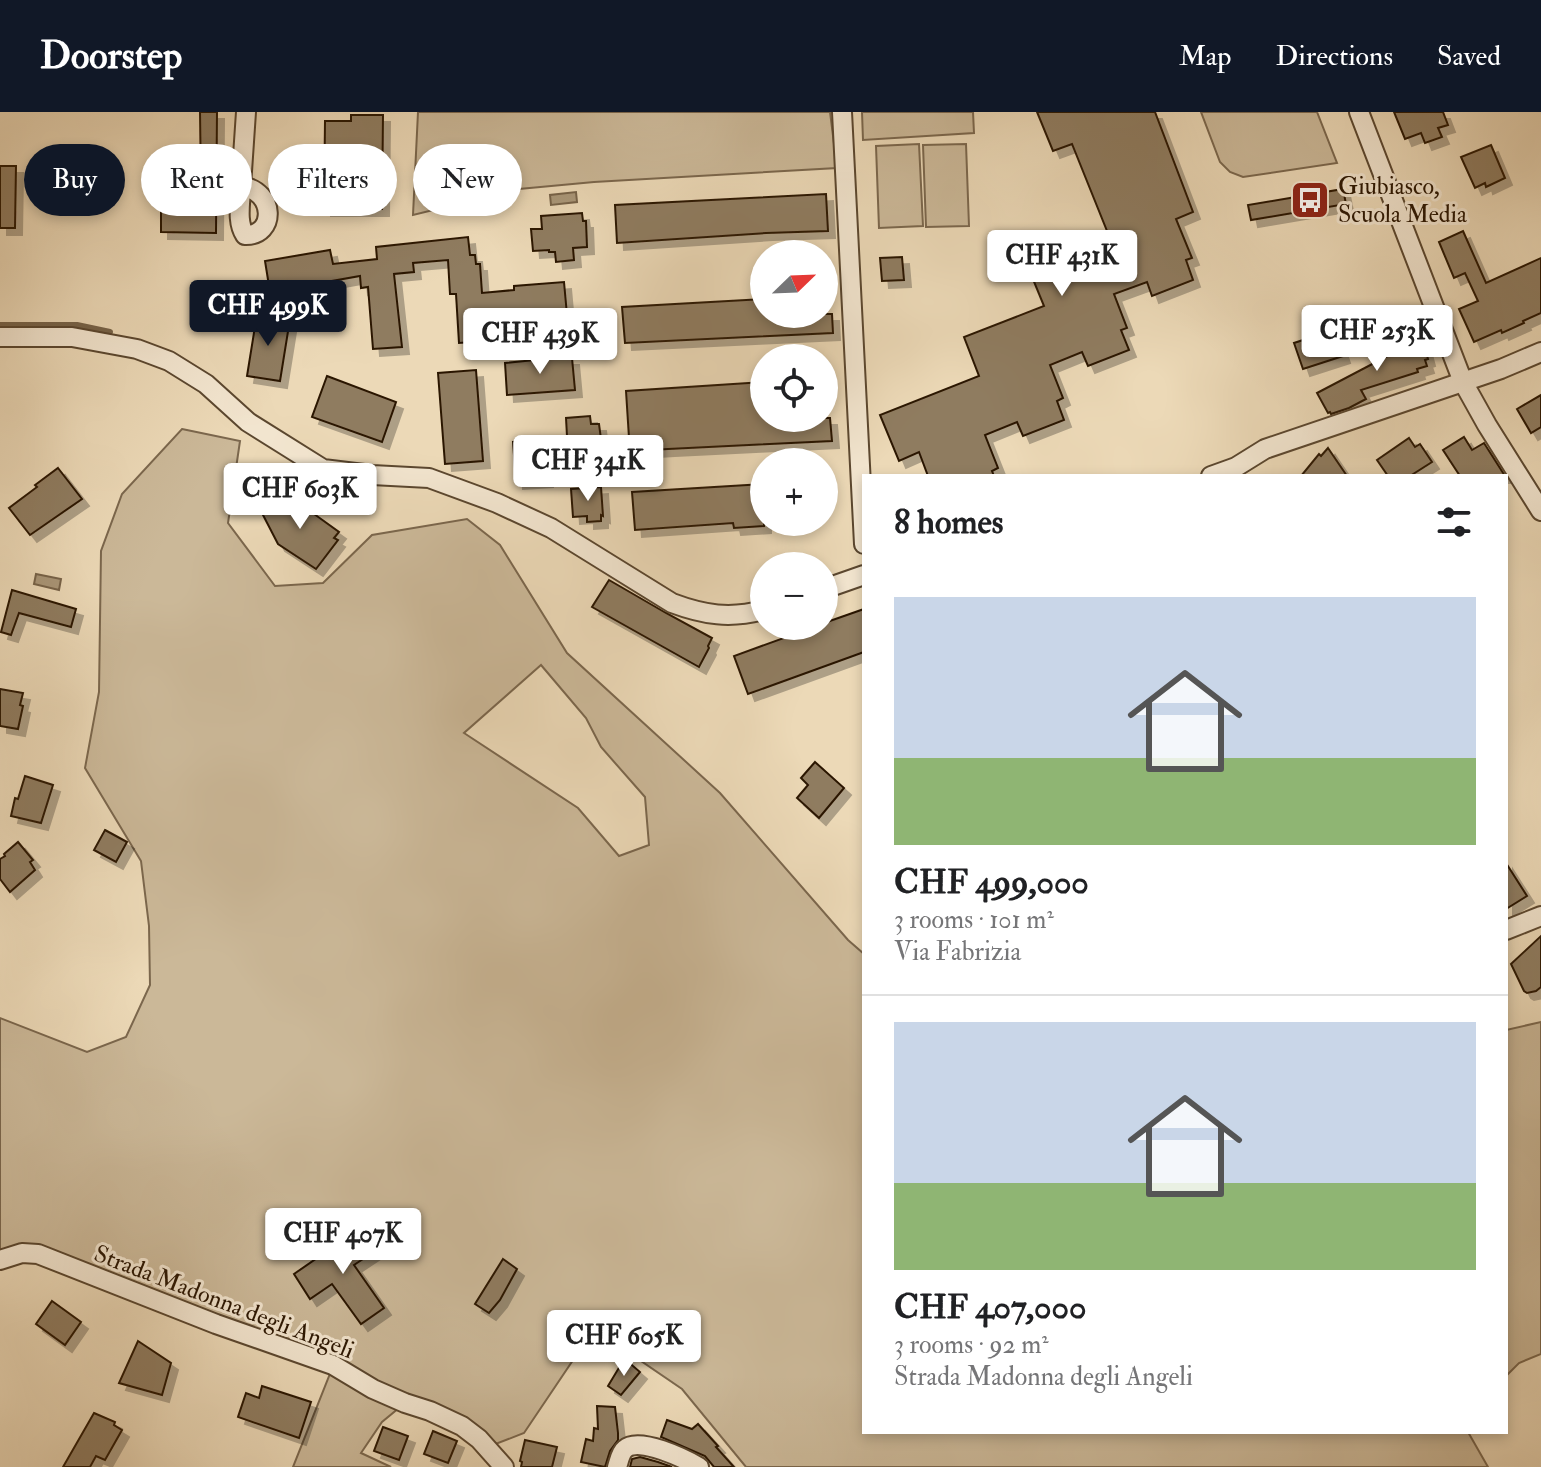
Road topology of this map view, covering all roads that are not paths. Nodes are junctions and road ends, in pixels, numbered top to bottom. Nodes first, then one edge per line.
1 (246, 112) edge
2 (842, 112) edge
3 (1359, 112) edge
4 (244, 144) edge
5 (0, 337) edge
6 (1541, 352) edge
7 (1463, 382) junction
8 (1217, 474) edge
9 (862, 505) edge
10 (1541, 511) edge
11 (862, 576) edge
12 (838, 584) edge
13 (750, 614) edge
14 (1541, 916) edge
15 (1508, 929) edge
16 (0, 1260) edge
17 (504, 1467) edge
18 (617, 1467) edge
19 (699, 1467) edge

1 - 4 street
2 - 9 street
3 - 7 street
5 - 13 street
6 - 7 street
7 - 8 street
7 - 10 street
11 - 12 street
14 - 15 street
16 - 17 street, Strada Madonna degli Angeli
18 - 19 street

